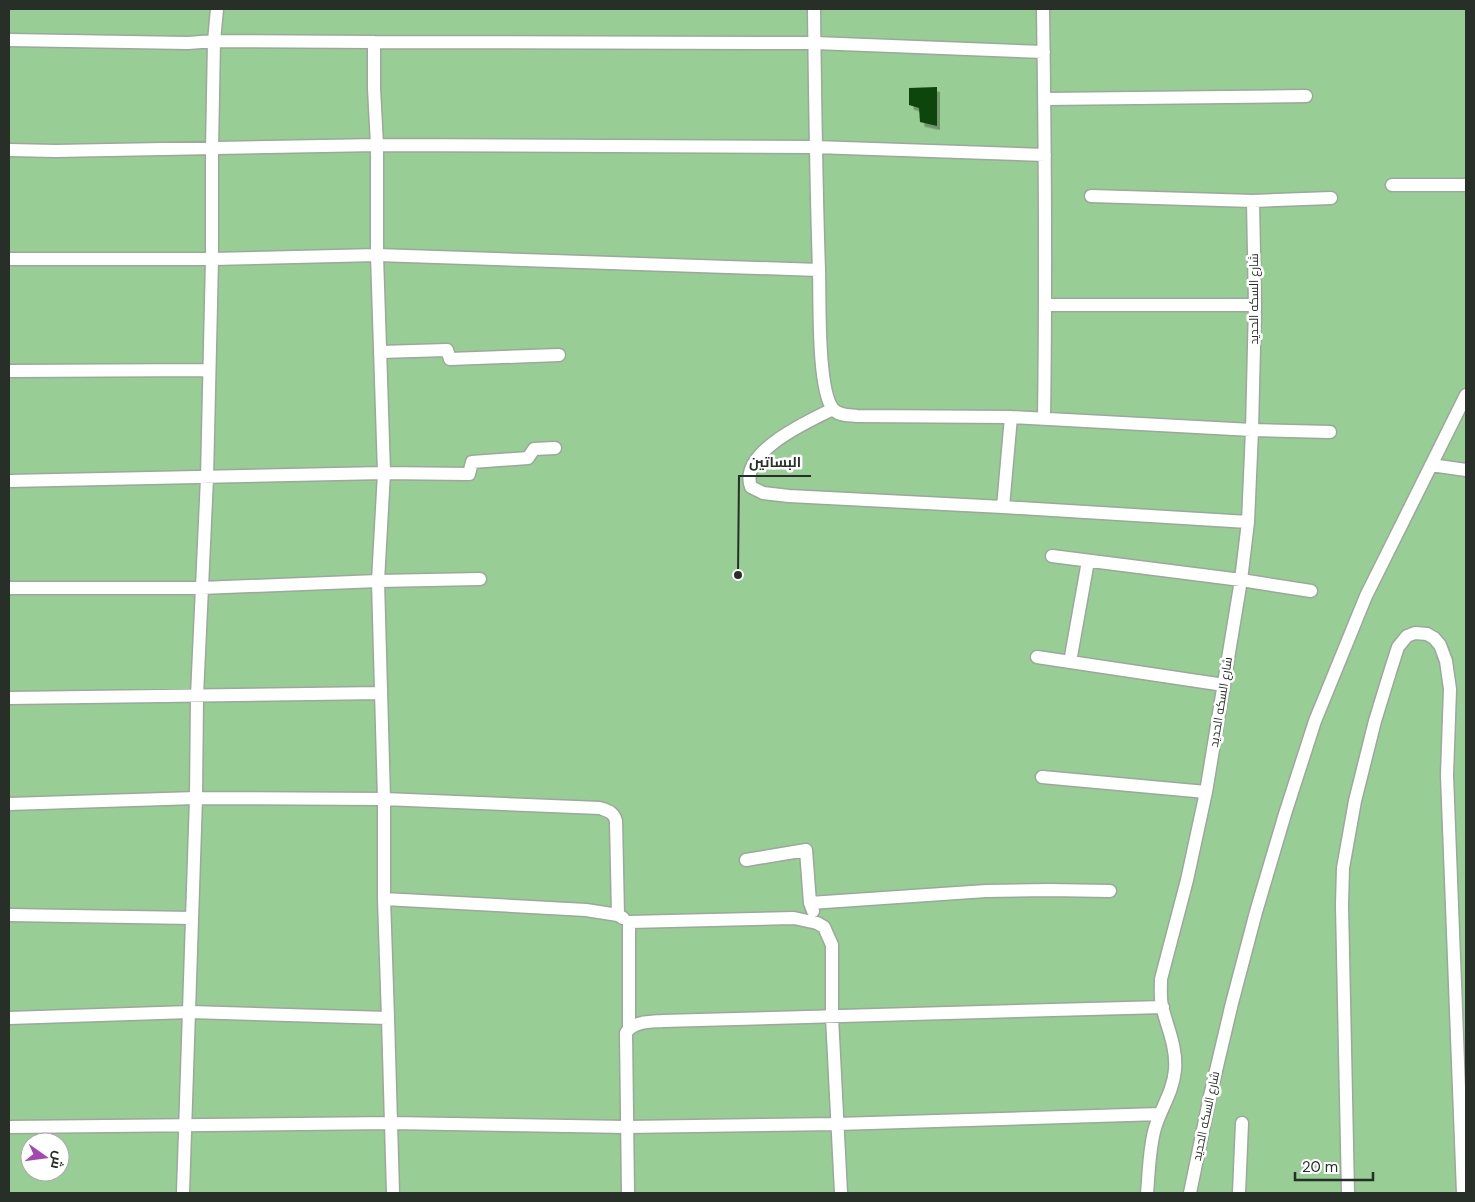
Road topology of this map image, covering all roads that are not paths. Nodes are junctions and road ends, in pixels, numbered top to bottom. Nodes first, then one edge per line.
1 (217, 9) edge
2 (814, 9) edge
3 (1043, 9) edge
4 (9, 40) edge
5 (214, 41) junction
6 (374, 42) junction
7 (815, 43) junction
8 (1044, 52) junction
9 (1306, 96) dead end
10 (1045, 99) junction
11 (377, 145) junction
12 (815, 147) junction
13 (212, 149) junction
14 (9, 150) edge
15 (1046, 155) junction
16 (1392, 185) dead end
17 (1466, 185) edge
18 (1091, 196) dead end
19 (1331, 198) dead end
20 (1253, 201) junction
21 (377, 255) junction
22 (9, 258) edge
23 (212, 259) junction
24 (819, 270) junction
25 (1046, 305) junction
26 (1255, 306) junction
27 (380, 352) junction
28 (559, 355) dead end
29 (209, 370) junction
30 (9, 371) edge
31 (1466, 395) edge
32 (832, 409) junction
33 (1011, 417) junction
34 (1044, 418) junction
35 (1252, 430) junction
36 (1330, 432) dead end
37 (555, 448) dead end
38 (1432, 465) junction
39 (1466, 470) edge
40 (384, 473) junction
41 (207, 478) junction
42 (9, 481) edge
43 (1003, 507) junction
44 (1248, 522) junction
45 (1052, 556) dead end
46 (1088, 561) junction
47 (480, 579) dead end
48 (1241, 580) junction
49 (378, 581) junction
50 (9, 588) edge
51 (201, 588) junction
52 (1311, 591) dead end
53 (1037, 657) dead end
54 (1070, 662) junction
55 (1224, 685) junction
56 (382, 693) junction
57 (197, 696) junction
58 (9, 698) edge
59 (1042, 777) dead end
60 (1206, 792) junction
61 (196, 798) junction
62 (384, 799) junction
63 (9, 804) edge
64 (746, 860) dead end
65 (1110, 891) dead end
66 (384, 899) junction
67 (810, 903) junction
68 (9, 915) edge
69 (618, 915) junction
70 (192, 918) junction
71 (630, 922) junction
72 (817, 923) junction
73 (1460, 974) edge
74 (1163, 1007) junction
75 (190, 1012) junction
76 (832, 1017) junction
77 (9, 1018) edge
78 (388, 1018) junction
79 (629, 1028) junction
80 (1160, 1114) junction
81 (391, 1123) junction
82 (1242, 1123) dead end
83 (837, 1124) junction
84 (185, 1126) junction
85 (627, 1127) junction
86 (9, 1128) edge
87 (183, 1193) edge
88 (392, 1193) edge
89 (628, 1193) edge
90 (841, 1193) edge
91 (1147, 1193) edge
92 (1190, 1193) edge
93 (1239, 1193) edge
94 (1348, 1193) edge
95 (1463, 1193) edge

1 - 5 lane
2 - 7 lane
3 - 8 lane
4 - 5 lane
5 - 6 lane
5 - 13 lane
6 - 7 lane
6 - 11 lane
7 - 8 lane
7 - 12 lane
8 - 10 lane
9 - 10 lane
10 - 15 lane
11 - 12 lane
11 - 13 lane
11 - 21 lane
12 - 15 lane
12 - 24 lane
13 - 14 lane
13 - 23 lane
15 - 25 lane
16 - 17 lane
18 - 20 lane
19 - 20 lane
20 - 26 lane, شارع السكه الحديد
21 - 23 lane
21 - 24 lane
21 - 27 lane
22 - 23 lane
23 - 29 lane
24 - 32 lane
25 - 26 lane
25 - 34 lane
26 - 35 lane, شارع السكه الحديد
27 - 28 lane
27 - 40 lane
29 - 30 lane
29 - 41 lane
31 - 38 lane, شارع السكه الحديد
32 - 33 lane
32 - 43 lane
33 - 34 lane
33 - 43 lane
34 - 35 lane
35 - 36 lane
35 - 44 lane, شارع السكه الحديد
37 - 40 lane
38 - 39 lane
38 - 92 lane, شارع السكه الحديد
40 - 41 lane
40 - 49 lane
41 - 42 lane
41 - 51 lane
43 - 44 lane
44 - 48 lane, شارع السكه الحديد
45 - 46 lane
46 - 48 lane
46 - 54 lane
47 - 49 lane
48 - 52 lane
48 - 55 lane, شارع السكه الحديد
49 - 51 lane
49 - 56 lane
50 - 51 lane
51 - 57 lane
53 - 54 lane
54 - 55 lane
55 - 60 lane, شارع السكه الحديد
56 - 57 lane
56 - 62 lane
57 - 58 lane
57 - 61 lane
59 - 60 lane
60 - 74 lane, شارع السكه الحديد
61 - 62 lane
61 - 63 lane
61 - 70 lane
62 - 66 lane
62 - 69 lane
64 - 67 lane
65 - 67 lane
66 - 69 lane
66 - 78 lane
67 - 72 lane
68 - 70 lane
69 - 71 lane
70 - 75 lane
71 - 72 lane
71 - 79 lane
72 - 76 lane
73 - 94 lane
73 - 95 lane
74 - 76 lane
74 - 80 lane, شارع السكه الحديد
75 - 77 lane
75 - 78 lane
75 - 84 lane
76 - 79 lane
76 - 83 lane
78 - 81 lane
79 - 85 lane
80 - 83 lane
80 - 91 lane, شارع السكه الحديد
81 - 84 lane
81 - 85 lane
81 - 88 lane
82 - 93 lane
83 - 85 lane
83 - 90 lane
84 - 86 lane
84 - 87 lane
85 - 89 lane

